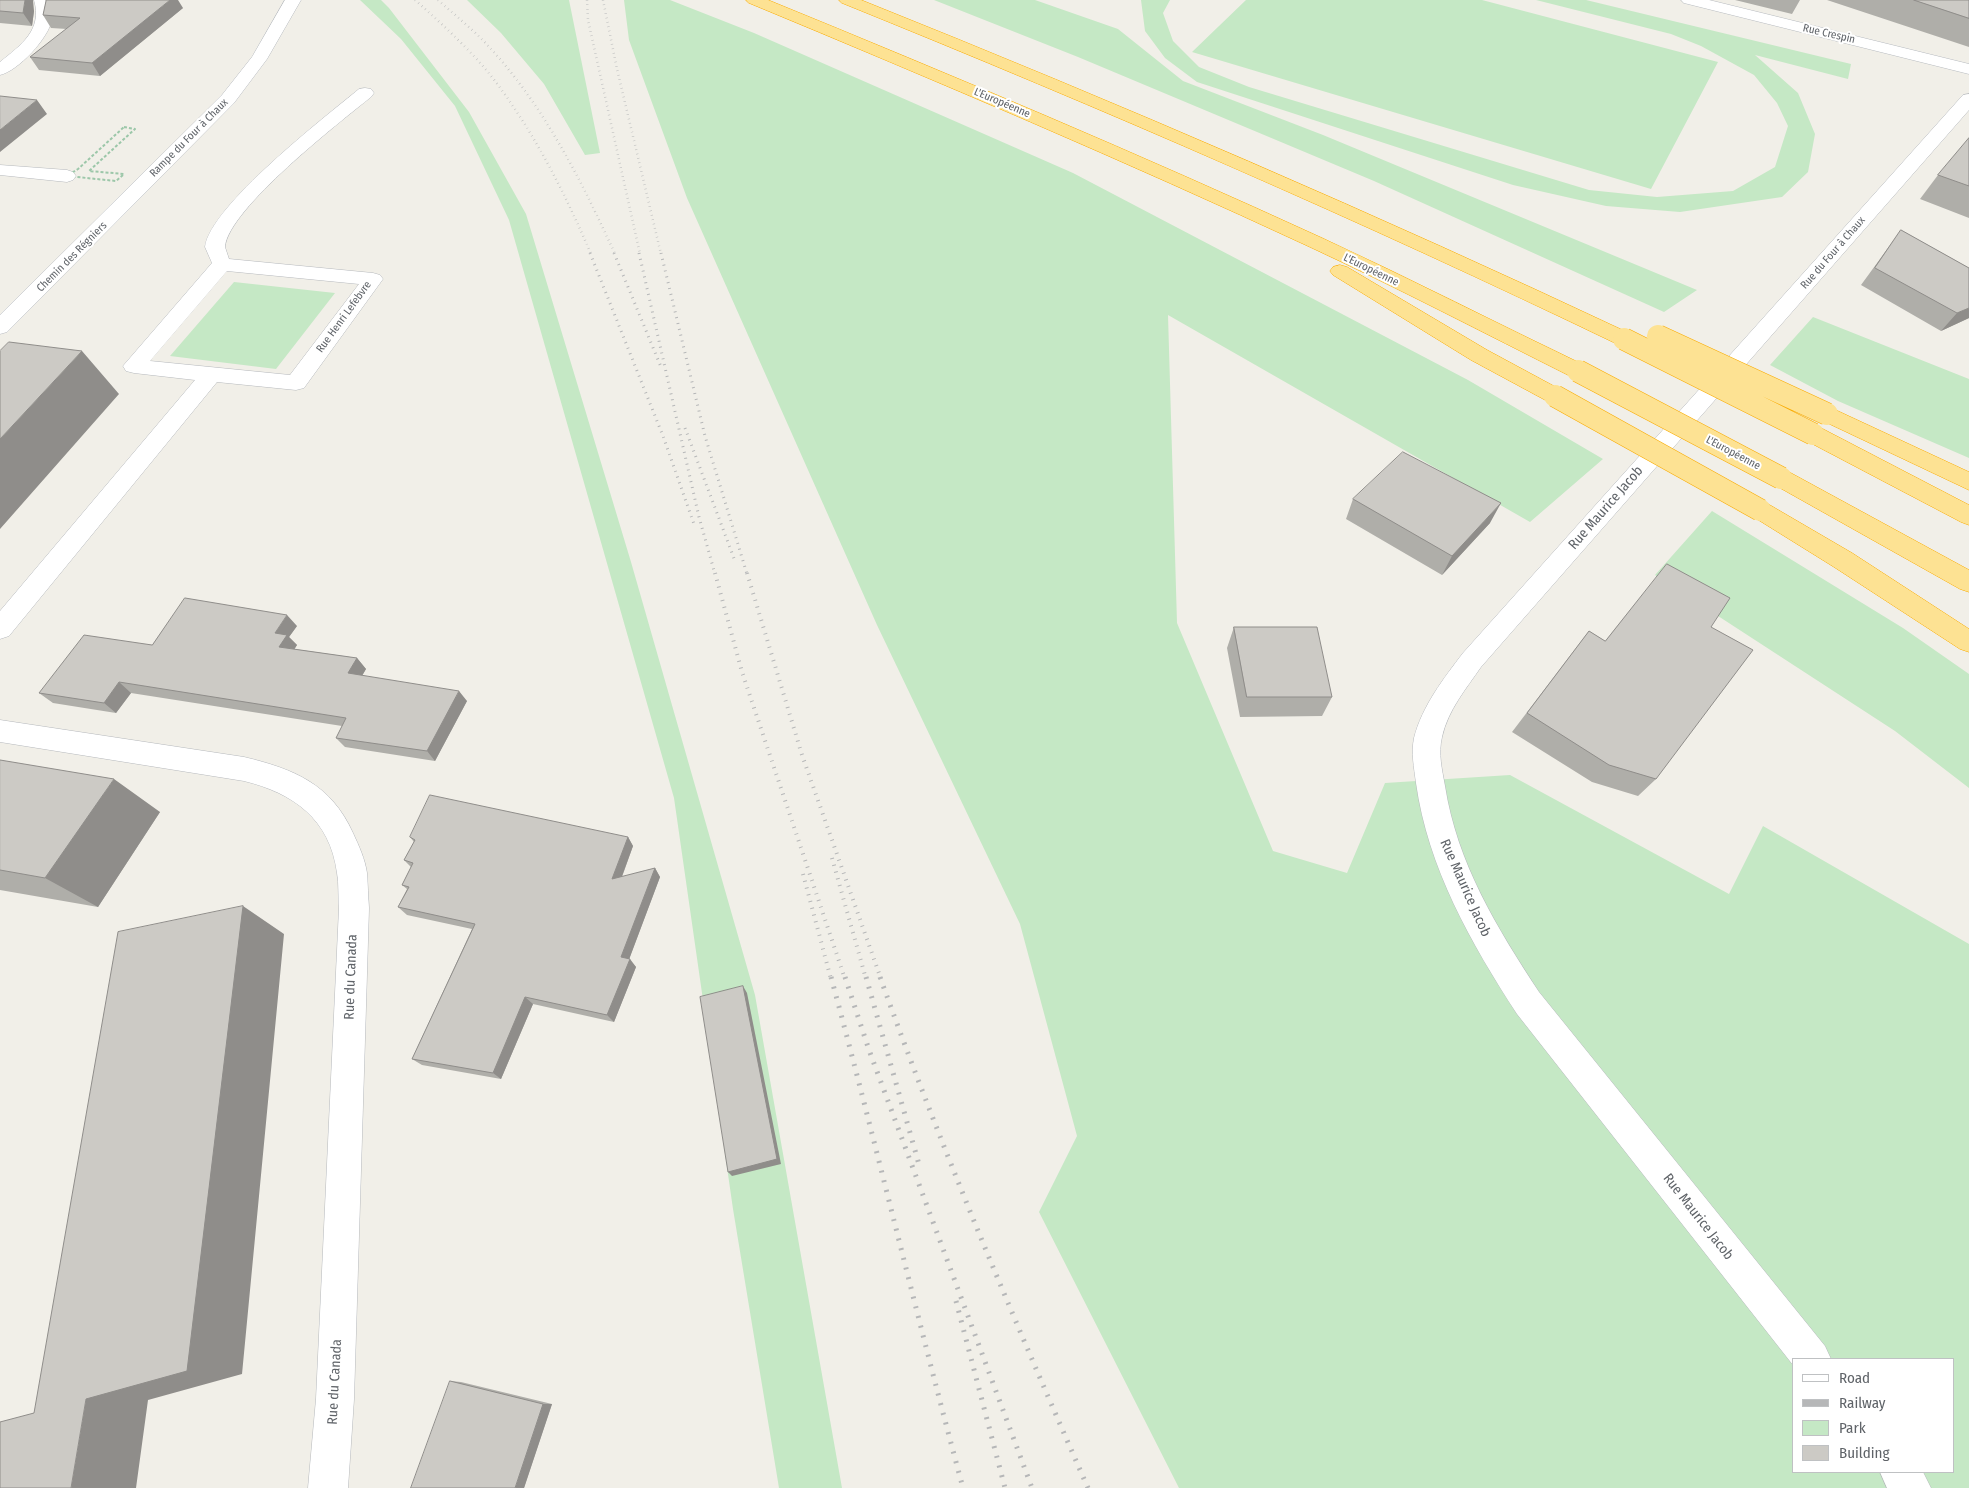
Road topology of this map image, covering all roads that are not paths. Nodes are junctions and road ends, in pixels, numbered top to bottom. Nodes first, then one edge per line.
1 (42, 0) edge
2 (293, 0) edge
3 (754, 0) edge
4 (846, 0) edge
5 (1689, 0) edge
6 (270, 9) dead end
7 (1969, 69) edge
8 (0, 70) edge
9 (365, 93) dead end
10 (1969, 99) edge
11 (0, 170) edge
12 (67, 176) road end
13 (143, 184) junction
14 (1251, 214) junction
15 (222, 264) junction
16 (0, 328) edge
17 (1631, 332) junction
18 (212, 374) junction
19 (1697, 406) joint
20 (1969, 482) edge
21 (1969, 516) edge
22 (1969, 582) edge
23 (0, 629) edge
24 (1969, 642) edge
25 (0, 731) edge
26 (1811, 1358) edge
27 (1900, 1473) edge
28 (328, 1488) edge
29 (1911, 1488) edge

1 - 8 street
2 - 13 street, Rampe du Four à Chaux
3 - 14 highway, L'Européenne
4 - 17 highway
5 - 7 street, Rue Crespin
6 - 13 street, Rampe du Four à Chaux
9 - 15 street
10 - 19 street, Rue du Four à Chaux
11 - 12 street
13 - 16 street, Chemin des Régniers
14 - 22 highway, L'Européenne, bridge
14 - 24 highway, bridge
15 - 18 street, Rue Henri Lefebvre
15 - 18 street, Rue Henri Lefebvre
17 - 20 highway, bridge
17 - 21 highway, bridge
18 - 23 street
19 - 26 street, Rue Maurice Jacob
25 - 28 street, Rue du Canada
27 - 29 street

